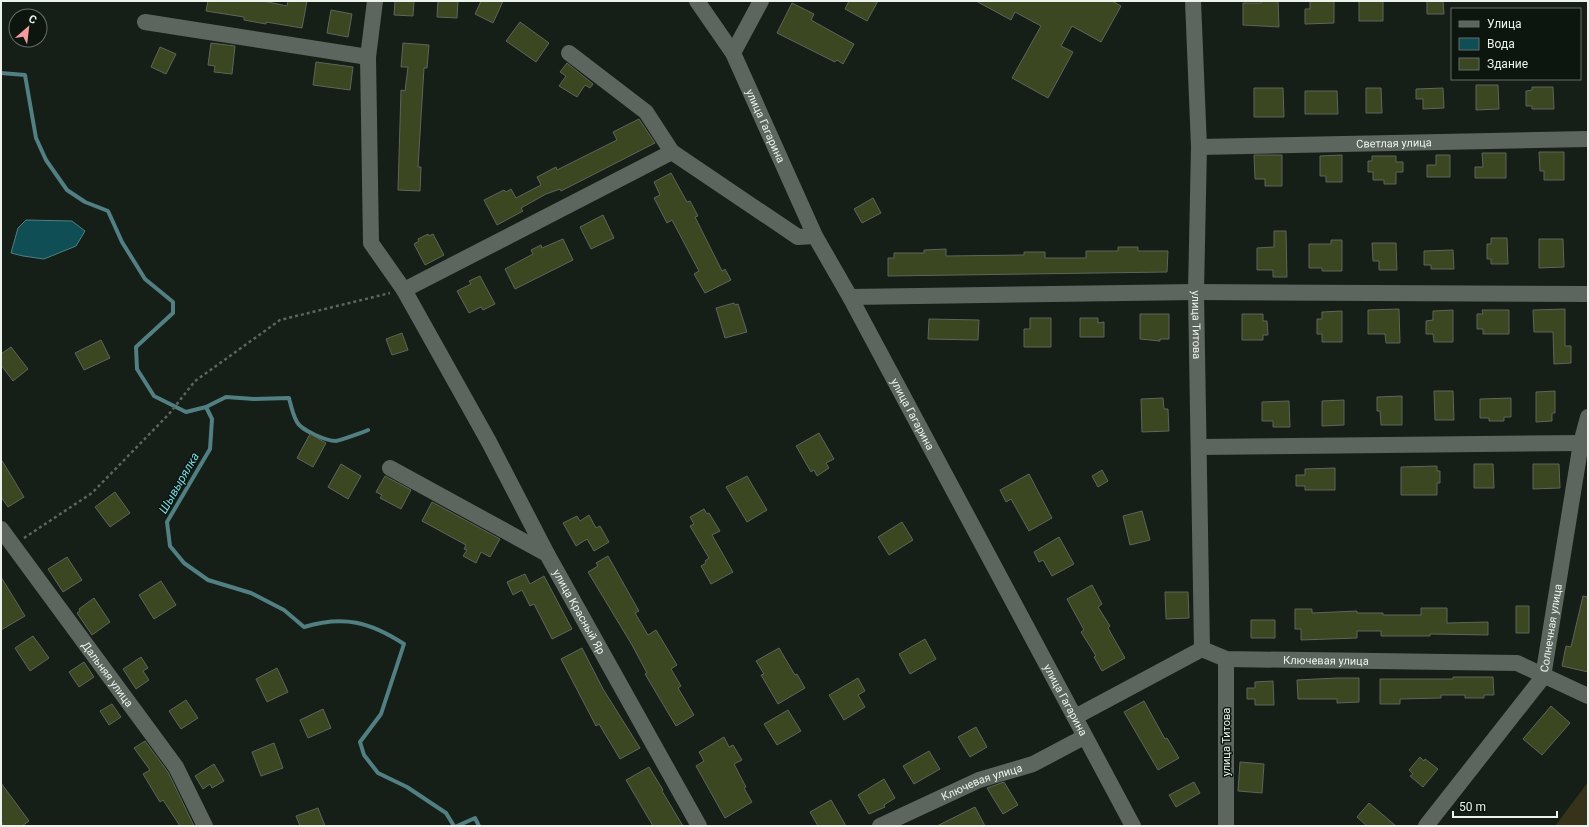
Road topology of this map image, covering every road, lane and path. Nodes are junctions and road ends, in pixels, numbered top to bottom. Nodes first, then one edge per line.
1 (375, 1) edge
2 (697, 1) edge
3 (761, 1) edge
4 (1193, 1) edge
5 (145, 22) dead end
6 (569, 53) dead end
7 (732, 53) junction
8 (368, 57) junction
9 (1588, 139) edge
10 (1199, 147) junction
11 (672, 152) junction
12 (816, 236) junction
13 (404, 290) junction
14 (1196, 292) junction
15 (1588, 294) edge
16 (850, 297) junction
17 (1588, 417) edge
18 (1581, 443) junction
19 (1199, 447) junction
20 (390, 468) dead end
21 (1, 529) edge
22 (6, 549) edge
23 (547, 554) junction
24 (1202, 649) junction
25 (1226, 659) junction
26 (1543, 677) junction
27 (1588, 696) edge
28 (1075, 717) junction
29 (1084, 737) junction
30 (205, 826) edge
31 (699, 826) edge
32 (880, 826) edge
33 (1133, 826) edge
34 (1226, 826) edge
35 (1426, 826) edge

1 - 8 street, улица Красный Яр
2 - 7 street, улица Гагарина
3 - 7 street
4 - 10 street, улица Титова
5 - 8 street
6 - 11 street
7 - 12 street, улица Гагарина
8 - 13 street, улица Красный Яр
9 - 10 street, Светлая улица
10 - 14 street, улица Титова
11 - 12 street
11 - 13 street
12 - 16 street, улица Гагарина
13 - 22 path
13 - 23 street, улица Красный Яр
14 - 15 street
14 - 16 street
14 - 19 street, улица Титова
16 - 28 street, улица Гагарина
17 - 18 street, Солнечная улица
18 - 19 street
18 - 26 street, Солнечная улица
19 - 24 street, улица Титова
20 - 23 street
21 - 22 street, Дальняя улица
22 - 30 street, Дальняя улица
23 - 31 street, улица Красный Яр
24 - 25 street, Ключевая улица
24 - 28 street
25 - 26 street, Ключевая улица
25 - 34 street, улица Титова
26 - 27 street, Ключевая улица
26 - 35 street, Солнечная улица
28 - 29 street, улица Гагарина
29 - 32 street, Ключевая улица
29 - 33 street, улица Гагарина

